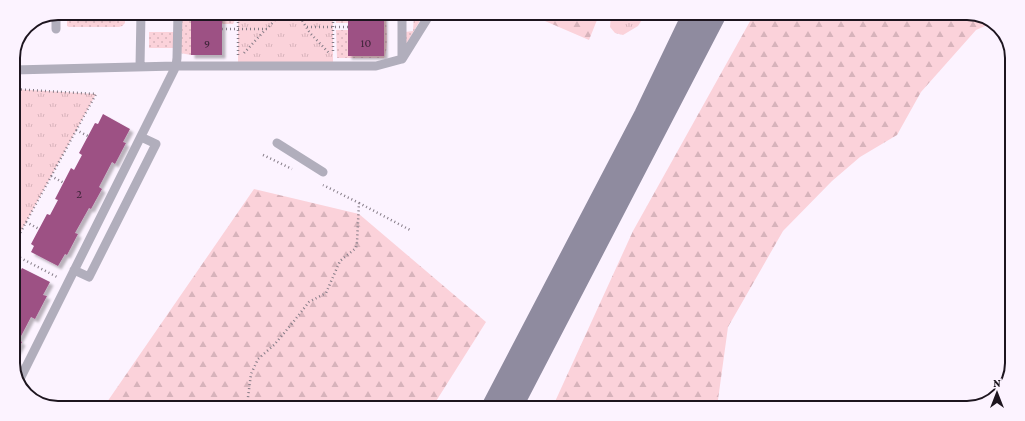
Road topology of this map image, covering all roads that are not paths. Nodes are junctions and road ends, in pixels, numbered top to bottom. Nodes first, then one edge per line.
1 (56, 20) edge
2 (140, 20) edge
3 (178, 20) edge
4 (402, 20) edge
5 (426, 20) edge
6 (691, 20) edge
7 (712, 20) edge
8 (56, 29) dead end
9 (402, 59) junction
10 (140, 66) junction
11 (176, 66) junction
12 (20, 70) edge
13 (141, 137) junction
14 (277, 143) dead end
15 (323, 172) dead end
16 (74, 270) junction
17 (22, 375) edge
18 (496, 401) edge
19 (515, 401) edge

1 - 8 lane
2 - 10 lane
3 - 11 lane
4 - 9 lane
5 - 9 lane
6 - 18 main road
7 - 19 main road
9 - 11 lane
10 - 11 lane
10 - 12 lane
11 - 13 lane
13 - 16 lane
13 - 16 lane
14 - 15 lane
16 - 17 lane

